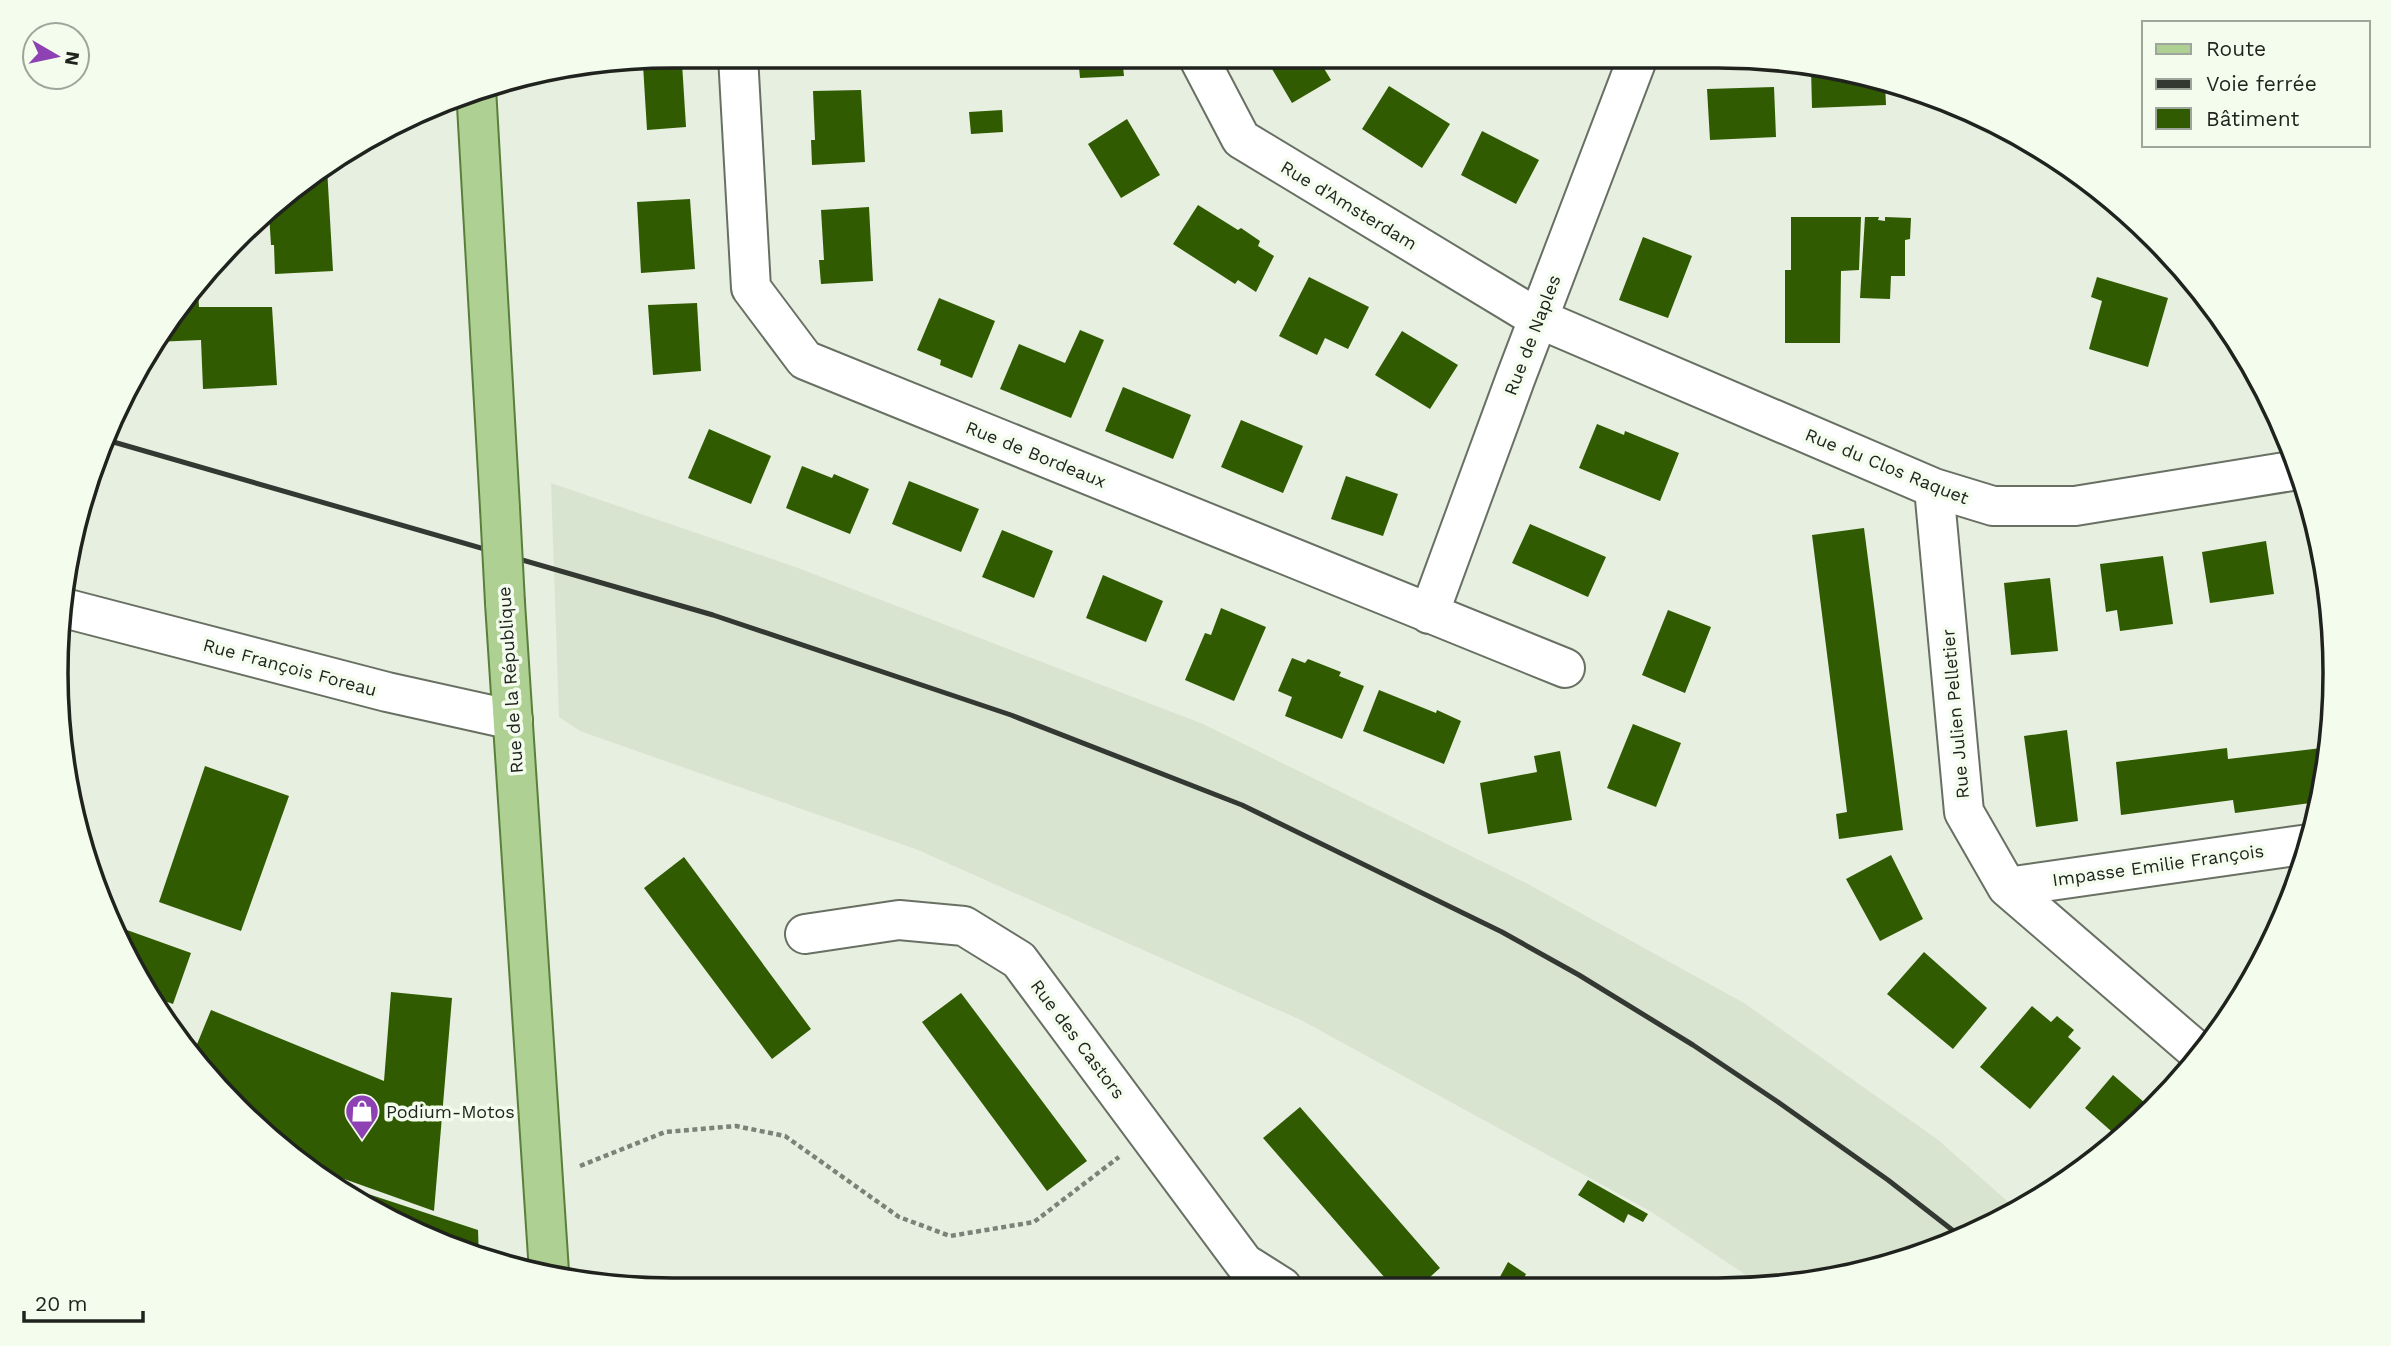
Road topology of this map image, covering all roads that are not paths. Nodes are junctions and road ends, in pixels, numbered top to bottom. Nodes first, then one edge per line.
1 (739, 68) edge
2 (1204, 68) edge
3 (1634, 68) edge
4 (477, 101) edge
5 (1537, 318) junction
6 (2288, 472) edge
7 (1934, 488) junction
8 (72, 610) edge
9 (1429, 614) junction
10 (1565, 668) dead end
11 (513, 720) junction
12 (2297, 846) edge
13 (2007, 887) junction
14 (805, 933) dead end
15 (2193, 1047) edge
16 (549, 1265) edge
17 (1244, 1275) edge

1 - 9 street, Rue de Bordeaux
2 - 5 street, Rue d'Amsterdam
3 - 5 street, Rue de Naples
4 - 11 main road, Rue de la République, bridge
5 - 7 street, Rue du Clos Raquet
5 - 9 street, Rue de Naples
6 - 7 street, Rue du Clos Raquet
7 - 13 street, Rue Julien Pelletier
8 - 11 street, Rue François Foreau
9 - 10 street, Rue de Bordeaux
11 - 16 main road, Rue de la République
12 - 13 street, Impasse Emilie François
13 - 15 street, Rue Julien Pelletier
14 - 17 street, Rue des Castors

